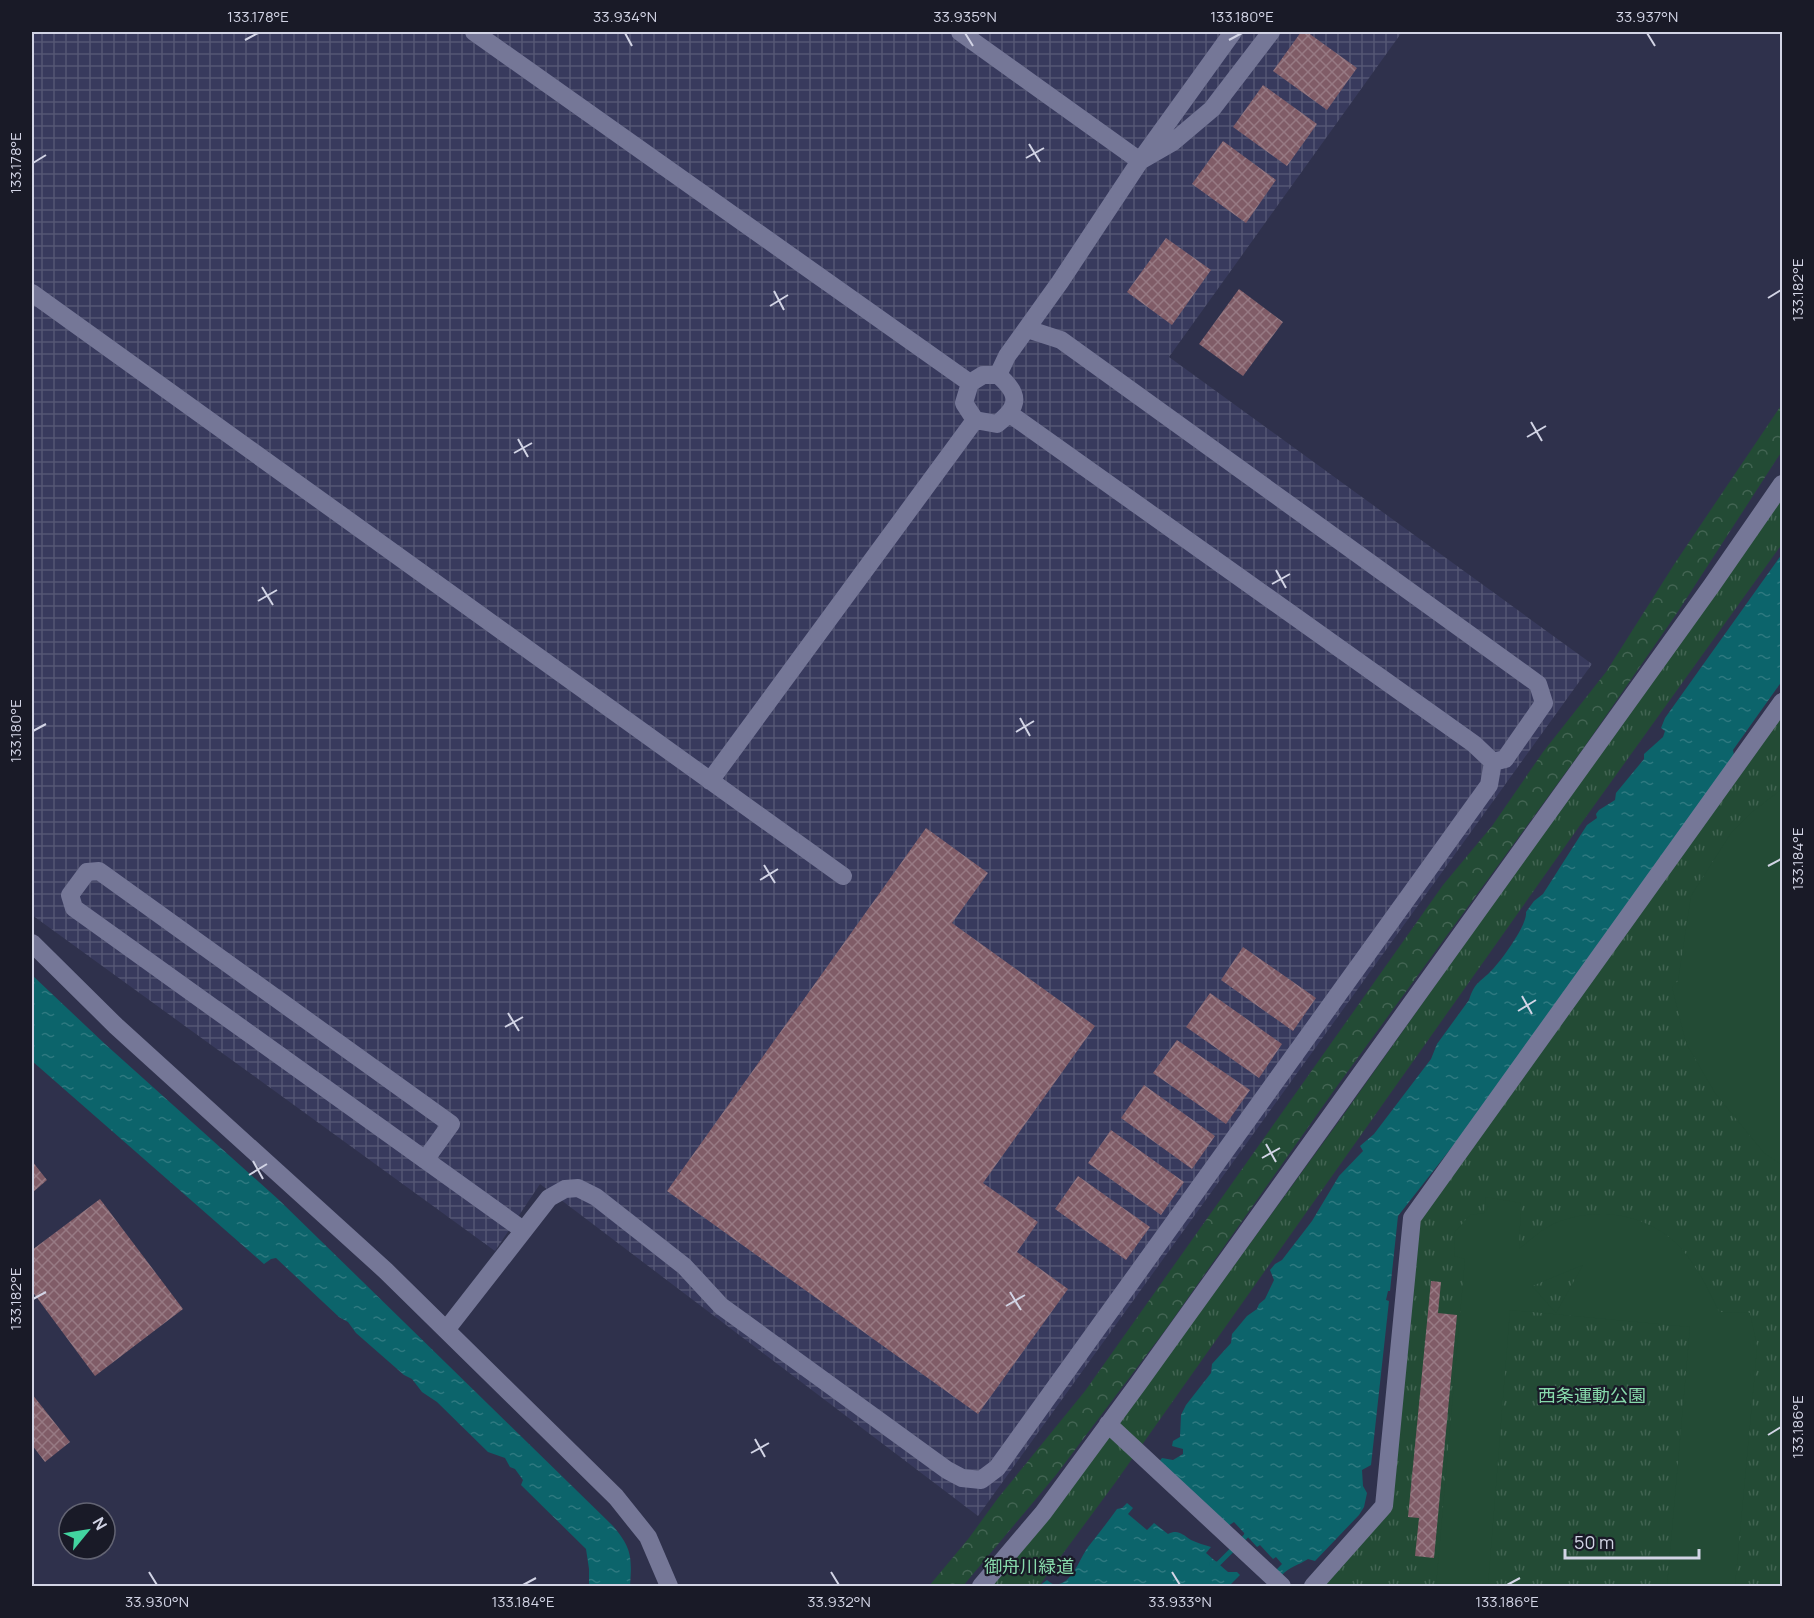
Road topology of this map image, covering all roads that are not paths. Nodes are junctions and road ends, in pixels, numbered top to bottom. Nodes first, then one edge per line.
1 (474, 32) edge
2 (960, 32) edge
3 (1233, 32) edge
4 (1271, 32) edge
5 (1140, 161) junction
6 (32, 293) edge
7 (1027, 329) junction
8 (998, 375) junction
9 (970, 383) junction
10 (1010, 414) junction
11 (975, 420) junction
12 (1782, 484) edge
13 (1782, 702) edge
14 (1493, 762) junction
15 (710, 781) junction
16 (843, 876) dead end
17 (32, 943) edge
18 (425, 1160) junction
19 (523, 1230) junction
20 (446, 1330) junction
21 (1108, 1424) junction
22 (669, 1587) edge
23 (981, 1587) edge
24 (1282, 1587) edge
25 (1313, 1587) edge

1 - 9 street
2 - 5 street
3 - 5 street
4 - 5 street
5 - 7 street
6 - 15 street
7 - 8 street
7 - 14 street
8 - 9 street
8 - 10 street
9 - 11 street
10 - 11 street
10 - 14 street
11 - 15 street
12 - 21 street
13 - 25 street
14 - 19 street
15 - 16 street
17 - 20 street
18 - 18 street
18 - 19 street
19 - 20 street
20 - 22 street
21 - 23 street
21 - 24 street

